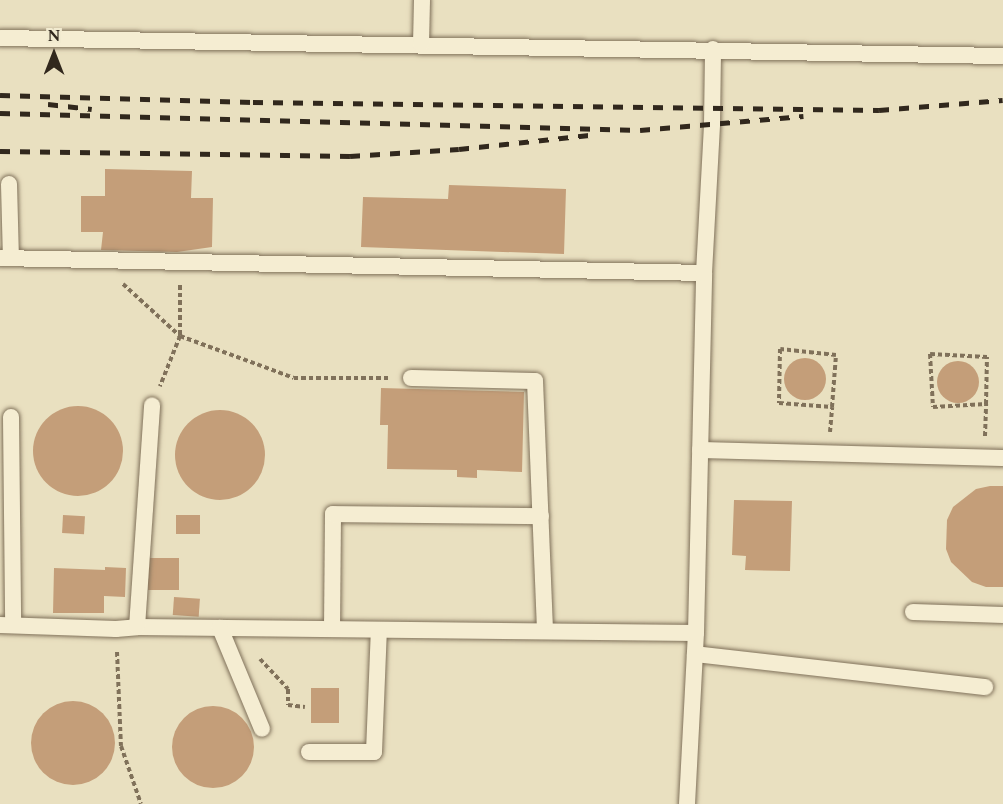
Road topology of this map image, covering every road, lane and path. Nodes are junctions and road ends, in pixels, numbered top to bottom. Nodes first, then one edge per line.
1 (422, 0) edge
2 (0, 38) edge
3 (421, 44) junction
4 (713, 49) junction
5 (1003, 56) edge
6 (9, 184) dead end
7 (5, 258) edge
8 (96, 260) junction
9 (180, 262) junction
10 (704, 273) junction
11 (180, 336) junction
12 (411, 378) joint
13 (986, 404) junction
14 (152, 406) joint
15 (832, 407) junction
16 (11, 417) dead end
17 (700, 450) junction
18 (828, 454) junction
19 (984, 458) junction
20 (1003, 458) edge
21 (541, 516) junction
22 (913, 612) dead end
23 (1003, 615) edge
24 (7, 625) edge
25 (137, 627) junction
26 (116, 628) junction
27 (225, 628) junction
28 (332, 629) junction
29 (379, 630) junction
30 (545, 631) junction
31 (696, 633) junction
32 (695, 654) junction
33 (985, 687) dead end
34 (305, 707) dead end
35 (262, 729) dead end
36 (309, 752) dead end
37 (141, 804) edge
38 (687, 804) edge

1 - 3 lane
2 - 3 lane
3 - 4 lane
4 - 5 lane
4 - 10 lane
6 - 7 lane
7 - 8 lane
8 - 9 lane
8 - 11 path
9 - 10 lane
9 - 11 path
10 - 17 lane
11 - 12 path
11 - 14 path
12 - 21 lane
13 - 13 path
13 - 19 path
14 - 25 lane
15 - 15 path
15 - 18 path
16 - 24 lane
17 - 18 lane
17 - 31 lane
18 - 19 lane
19 - 20 lane
21 - 28 lane
21 - 30 lane
22 - 23 lane
24 - 26 lane
25 - 26 lane
25 - 27 lane
26 - 37 path
27 - 28 lane
27 - 34 path
27 - 35 lane
28 - 29 lane
29 - 30 lane
29 - 36 lane
30 - 31 lane
31 - 32 lane
32 - 33 lane
32 - 38 lane

